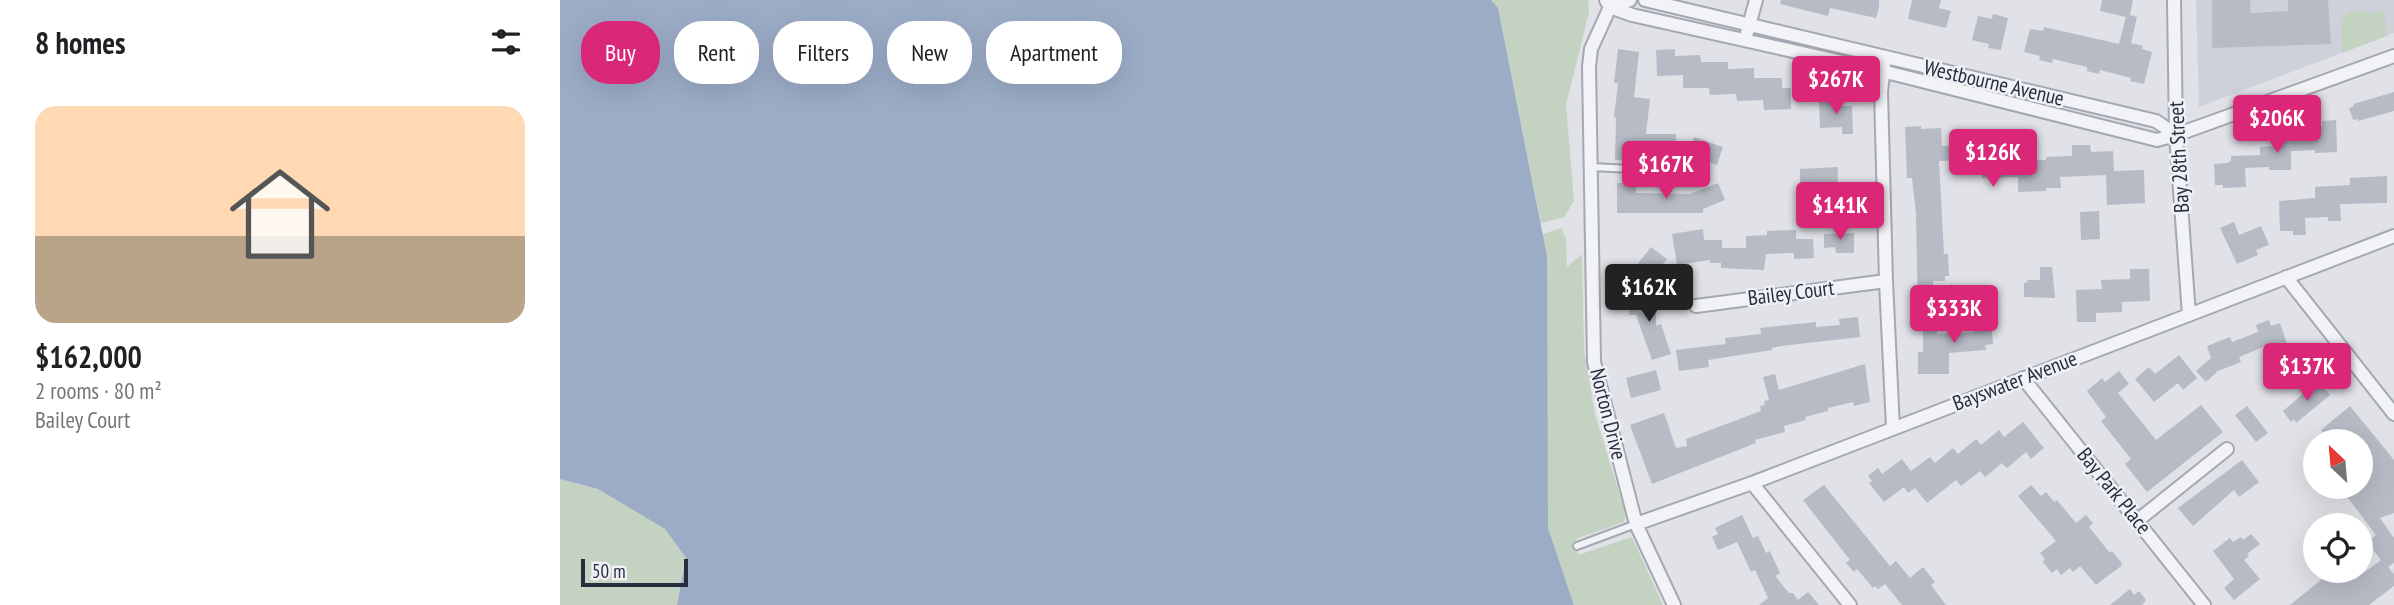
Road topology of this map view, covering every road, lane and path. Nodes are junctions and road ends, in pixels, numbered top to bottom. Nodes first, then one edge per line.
1 (1630, 0) edge
2 (1645, 0) edge
3 (1756, 0) edge
4 (2174, 0) edge
5 (1608, 4) edge
6 (1749, 25) junction
7 (1745, 40) junction
8 (2394, 56) edge
9 (1886, 58) junction
10 (1882, 71) junction
11 (2176, 135) junction
12 (1591, 167) junction
13 (1694, 172) dead end
14 (2394, 236) edge
15 (2286, 277) junction
16 (1886, 281) junction
17 (1696, 306) dead end
18 (2189, 315) junction
19 (2023, 378) junction
20 (2394, 414) edge
21 (1893, 429) junction
22 (2227, 449) dead end
23 (1752, 483) junction
24 (2137, 521) junction
25 (1636, 524) junction
26 (1577, 546) dead end
27 (1674, 605) edge
28 (1850, 605) edge
29 (2204, 605) edge

1 - 5 street
2 - 6 street, Westbourne Avenue
3 - 6 street
4 - 11 street, Bay 28th Street
5 - 7 street, Westbourne Avenue
5 - 12 street, Norton Drive
6 - 7 street
6 - 9 street, Westbourne Avenue
7 - 10 street, Westbourne Avenue
8 - 11 street, Westbourne Avenue
9 - 10 street
9 - 11 street, Westbourne Avenue
10 - 11 street, Westbourne Avenue
10 - 16 street
11 - 18 street, Bay 28th Street
12 - 13 lane
12 - 25 street, Norton Drive
14 - 15 street, Bayswater Avenue
15 - 18 street, Bayswater Avenue
15 - 20 street
16 - 17 street, Bailey Court
16 - 21 street
18 - 19 street, Bayswater Avenue
19 - 21 street, Bayswater Avenue
19 - 24 street, Bay Park Place
21 - 23 street, Bayswater Avenue
22 - 24 street
23 - 25 street, Bayswater Avenue
23 - 28 street
24 - 29 street, Bay Park Place
25 - 26 lane
25 - 27 street, Norton Drive

